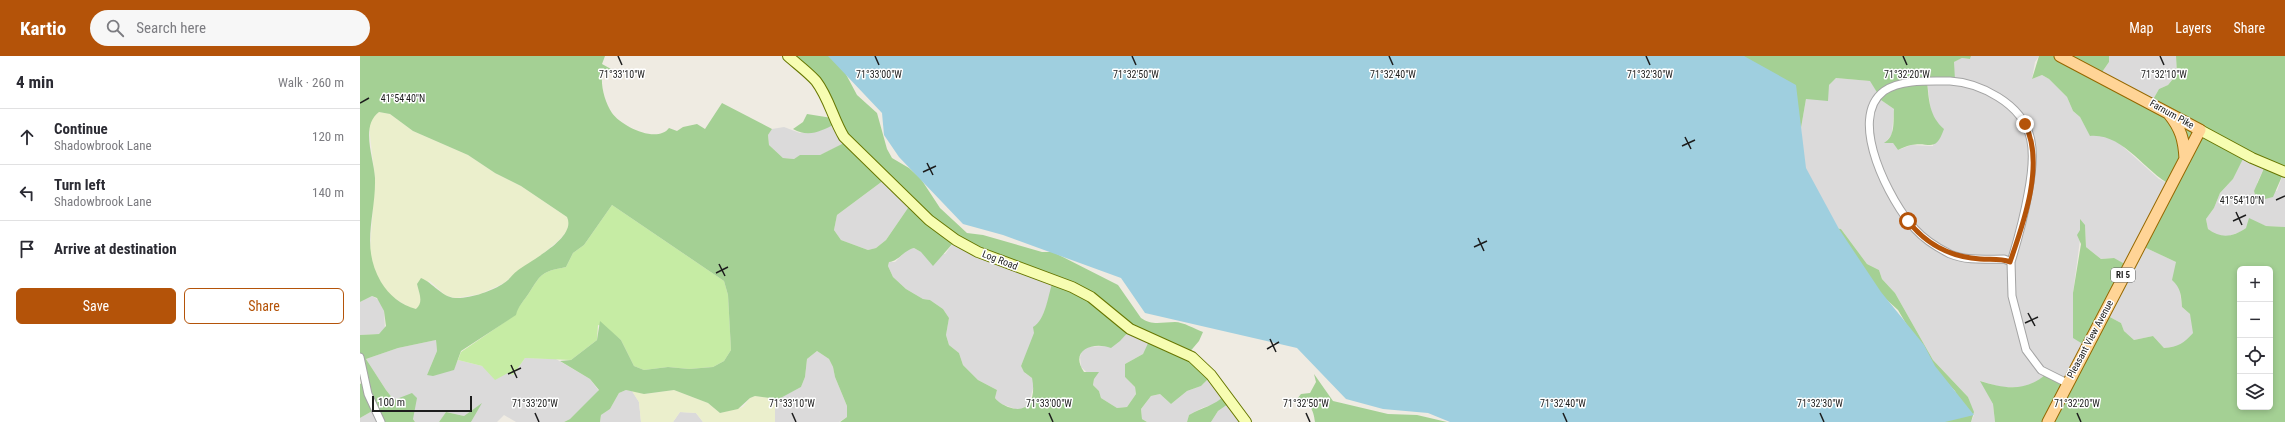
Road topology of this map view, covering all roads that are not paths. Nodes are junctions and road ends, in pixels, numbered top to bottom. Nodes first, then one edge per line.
1 (788, 56) edge
2 (2060, 56) edge
3 (2164, 110) junction
4 (2200, 130) junction
5 (2185, 159) junction
6 (2285, 172) edge
7 (2010, 262) junction
8 (360, 357) edge
9 (2067, 383) junction
10 (381, 422) edge
11 (1246, 422) edge
12 (2048, 422) edge

1 - 11 street, Log Road
2 - 3 main road, Farnum Pike
3 - 4 main road, Farnum Pike
3 - 5 main road
4 - 5 main road, Pleasant View Avenue / RI 5
4 - 6 street, Farnum Pike
5 - 9 main road, Pleasant View Avenue / RI 5
7 - 7 street
7 - 9 street
8 - 10 street
9 - 12 main road, Pleasant View Avenue / RI 5

